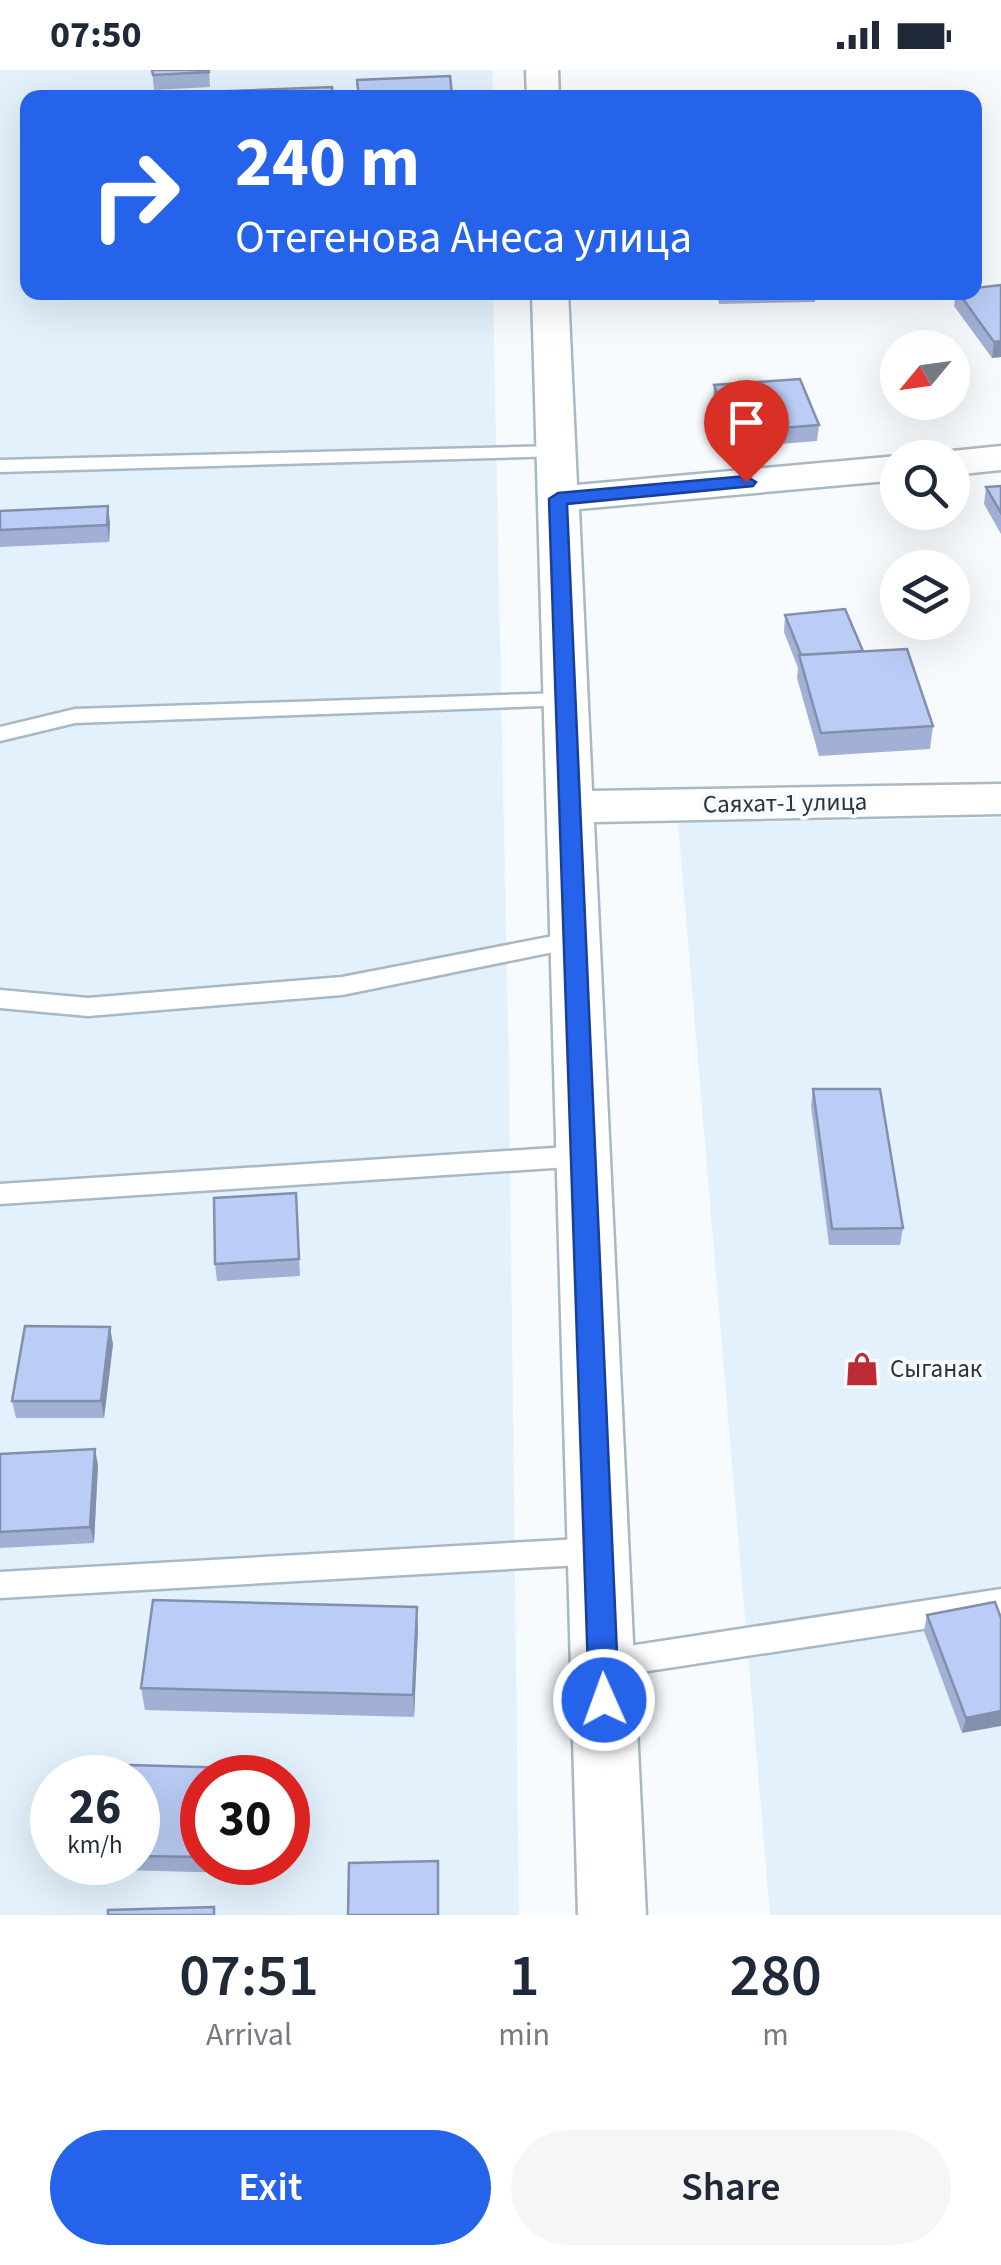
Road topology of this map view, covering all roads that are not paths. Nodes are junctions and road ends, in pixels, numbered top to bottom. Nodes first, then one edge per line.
1 (550, 300) edge
2 (1001, 458) edge
3 (970, 461) edge
4 (0, 466) edge
5 (880, 468) edge
6 (557, 476) junction
7 (565, 700) junction
8 (0, 734) edge
9 (1001, 799) edge
10 (569, 808) junction
11 (574, 940) junction
12 (0, 999) edge
13 (583, 1156) junction
14 (0, 1194) edge
15 (598, 1550) junction
16 (0, 1586) edge
17 (1001, 1602) edge
18 (602, 1664) junction
19 (612, 1915) edge

1 - 6 street
2 - 3 street
4 - 6 lane
5 - 6 street
6 - 7 street
7 - 8 lane
7 - 10 street
9 - 10 street, Саяхат-1 улица
10 - 11 street
11 - 12 lane
11 - 13 street
13 - 14 lane
13 - 15 street
15 - 16 lane
15 - 18 street
17 - 18 lane
18 - 19 street

